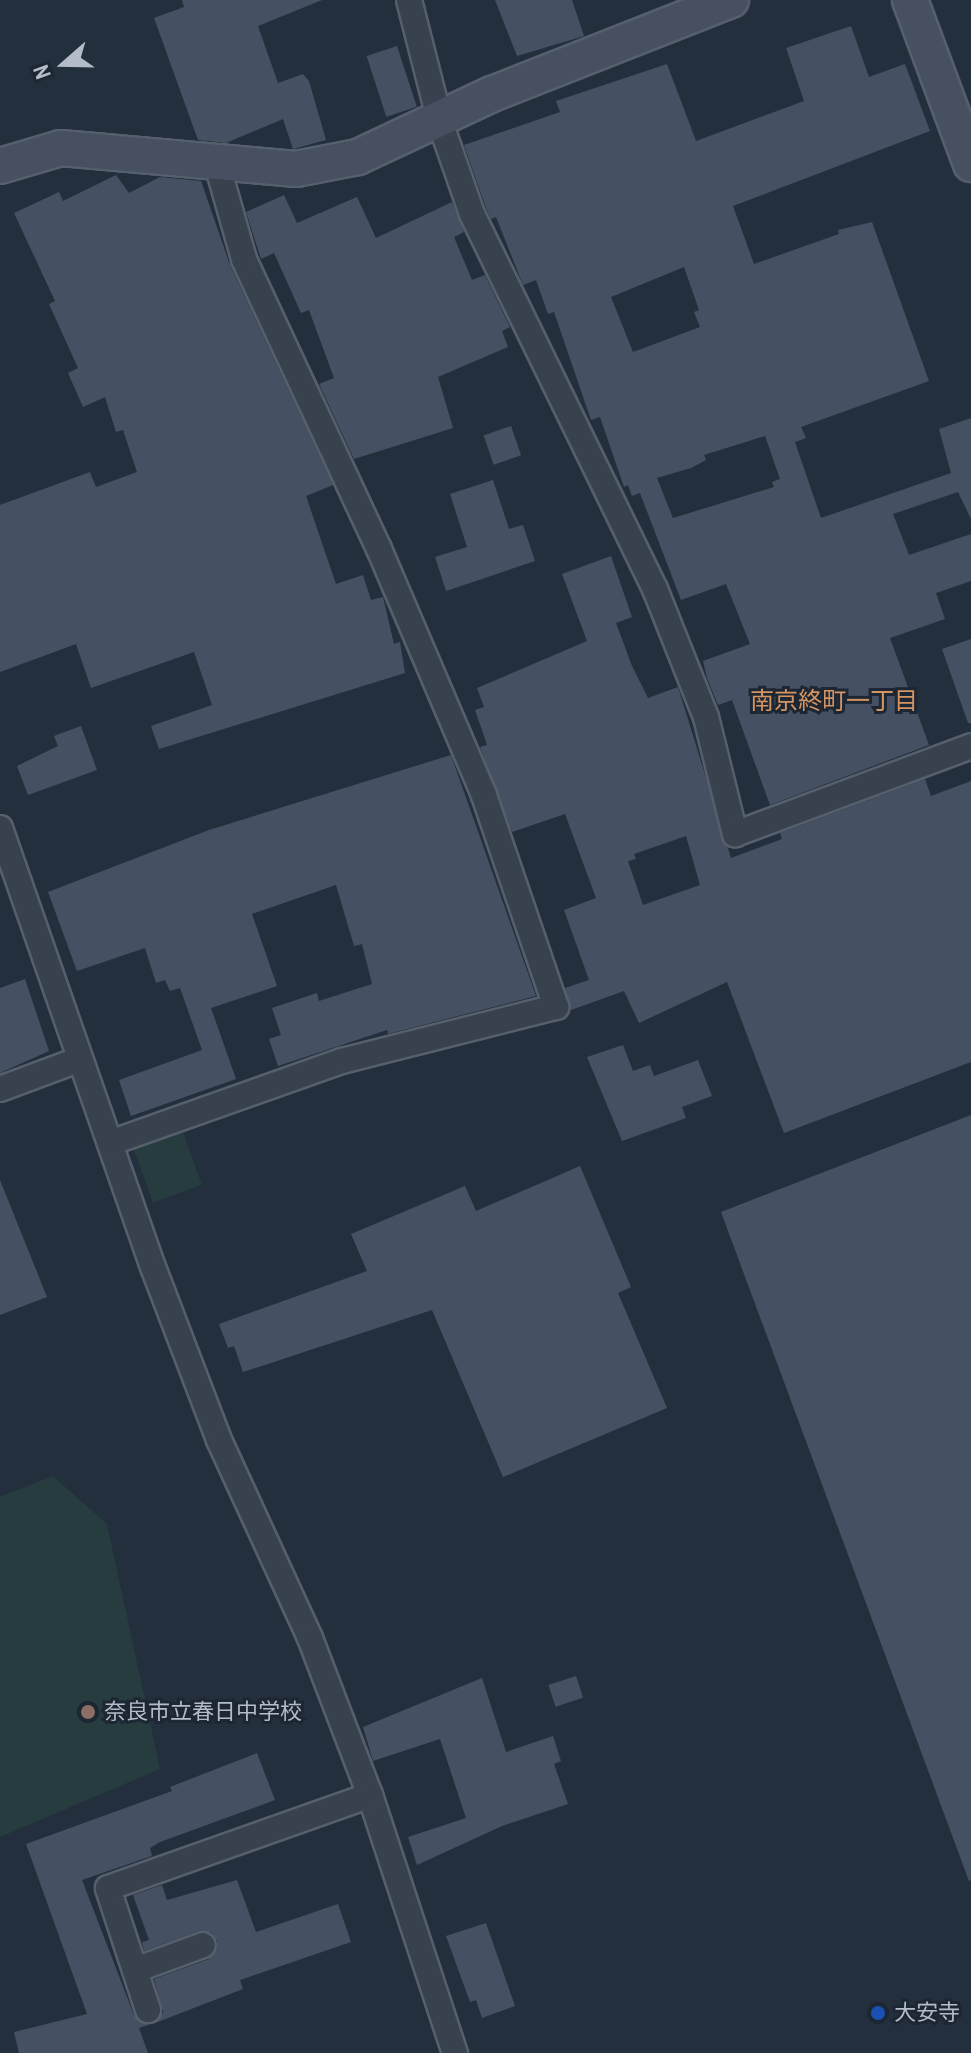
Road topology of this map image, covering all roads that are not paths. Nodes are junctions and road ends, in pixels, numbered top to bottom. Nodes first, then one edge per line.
1 (409, 0) edge
2 (731, 0) edge
3 (910, 0) edge
4 (440, 122) junction
5 (217, 164) junction
6 (971, 164) edge
7 (0, 166) edge
8 (971, 746) edge
9 (0, 828) edge
10 (78, 1060) junction
11 (0, 1089) edge
12 (110, 1143) junction
13 (370, 1795) junction
14 (203, 1945) dead end
15 (135, 1970) junction
16 (148, 2010) dead end
17 (455, 2053) edge

1 - 4 street
2 - 4 street
3 - 6 street
4 - 5 street
4 - 8 street
5 - 7 street
5 - 12 street
9 - 10 street
10 - 11 street
10 - 12 street
12 - 13 street
13 - 15 street
13 - 17 street
14 - 15 street
15 - 16 street

